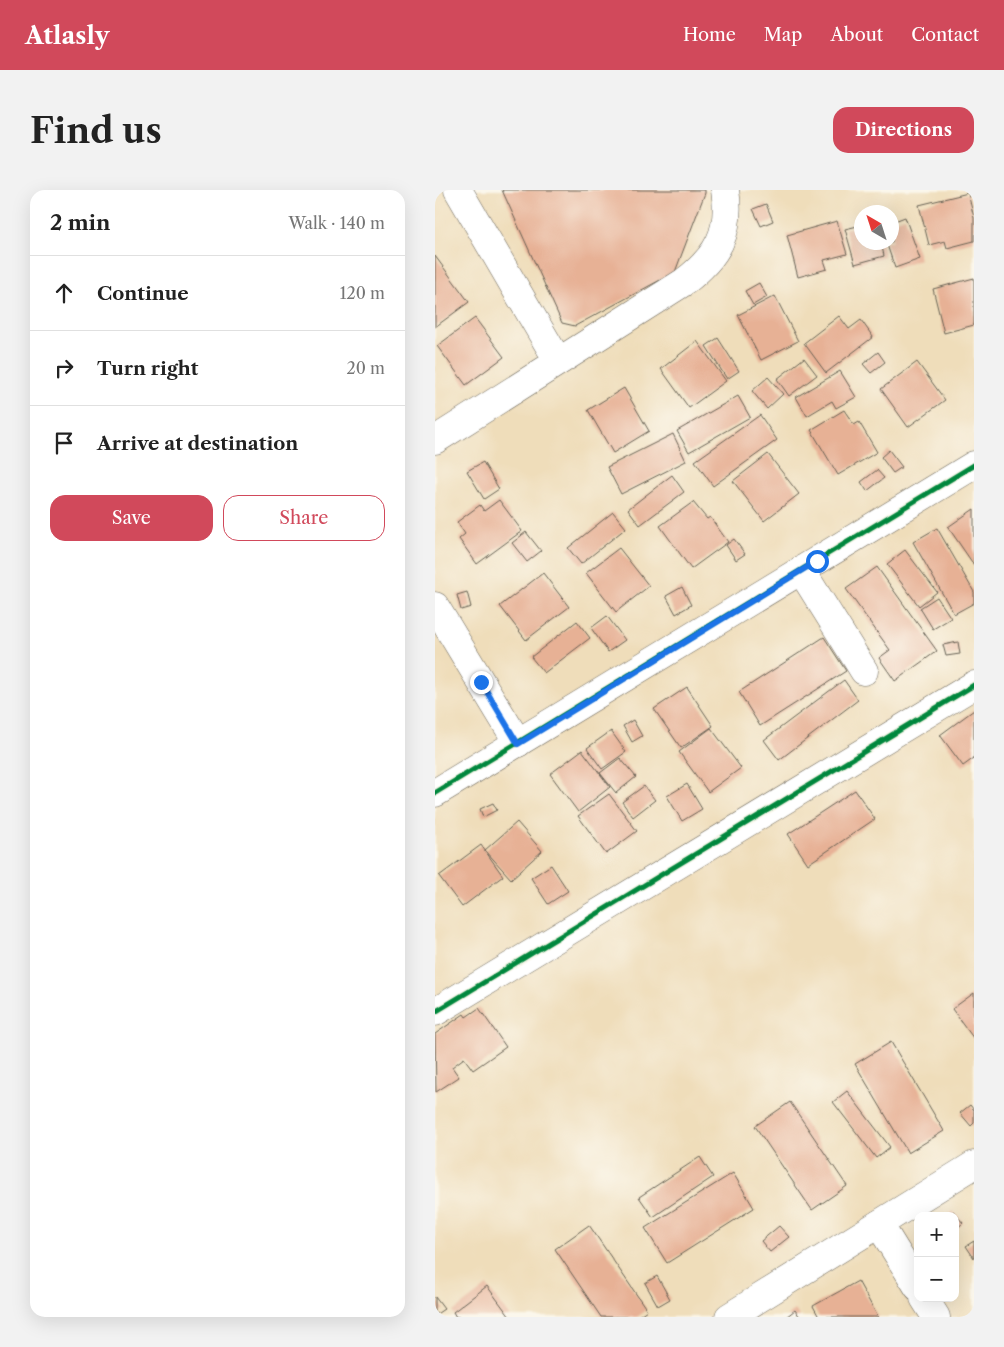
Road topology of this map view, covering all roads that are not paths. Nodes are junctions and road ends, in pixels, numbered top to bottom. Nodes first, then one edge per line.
1 (458, 190) edge
2 (725, 190) edge
3 (558, 361) junction
4 (435, 440) edge
5 (974, 465) edge
6 (801, 570) junction
7 (435, 606) edge
8 (864, 671) dead end
9 (974, 685) edge
10 (518, 744) junction
11 (435, 793) edge
12 (435, 1012) edge
13 (974, 1165) edge
14 (879, 1224) junction
15 (914, 1281) edge
16 (927, 1302) edge
17 (729, 1317) edge
18 (936, 1317) edge

1 - 3 street
2 - 3 street
3 - 4 street
5 - 6 street
6 - 8 street
6 - 10 street
7 - 10 street
9 - 12 street
10 - 11 street
13 - 14 street
14 - 15 street
14 - 17 street
16 - 18 street

